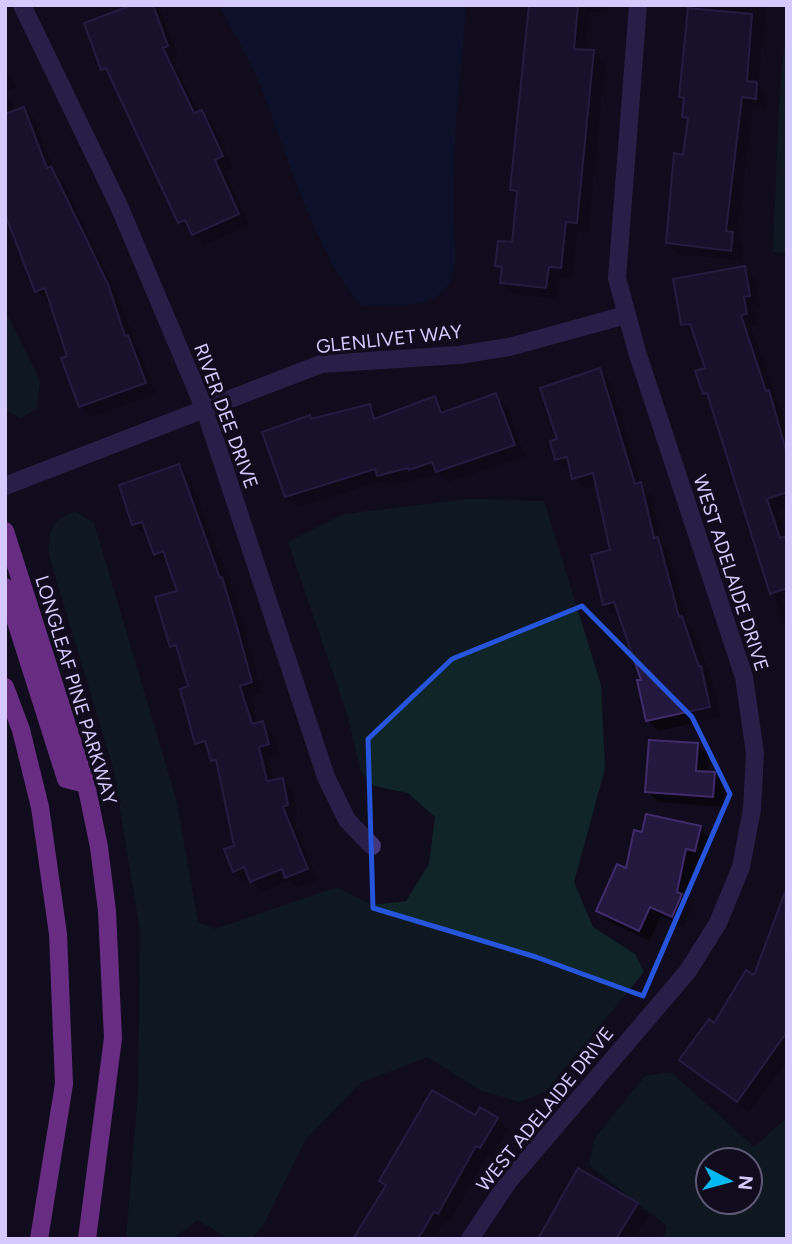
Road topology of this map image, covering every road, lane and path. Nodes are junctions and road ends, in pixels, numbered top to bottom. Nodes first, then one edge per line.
1 (22, 5) edge
2 (638, 5) edge
3 (626, 315) junction
4 (205, 410) junction
5 (5, 486) edge
6 (5, 531) edge
7 (5, 587) edge
8 (5, 687) edge
9 (86, 784) junction
10 (372, 846) dead end
11 (39, 1239) edge
12 (88, 1239) edge
13 (470, 1239) edge

1 - 4 street, RIVER DEE DRIVE
2 - 3 street, WEST ADELAIDE DRIVE
3 - 4 street, GLENLIVET WAY
3 - 13 street, WEST ADELAIDE DRIVE
4 - 5 street, GLENLIVET WAY
4 - 10 street, RIVER DEE DRIVE
6 - 9 main road, LONGLEAF PINE PARKWAY
7 - 9 main road
8 - 11 main road
9 - 12 main road, LONGLEAF PINE PARKWAY

